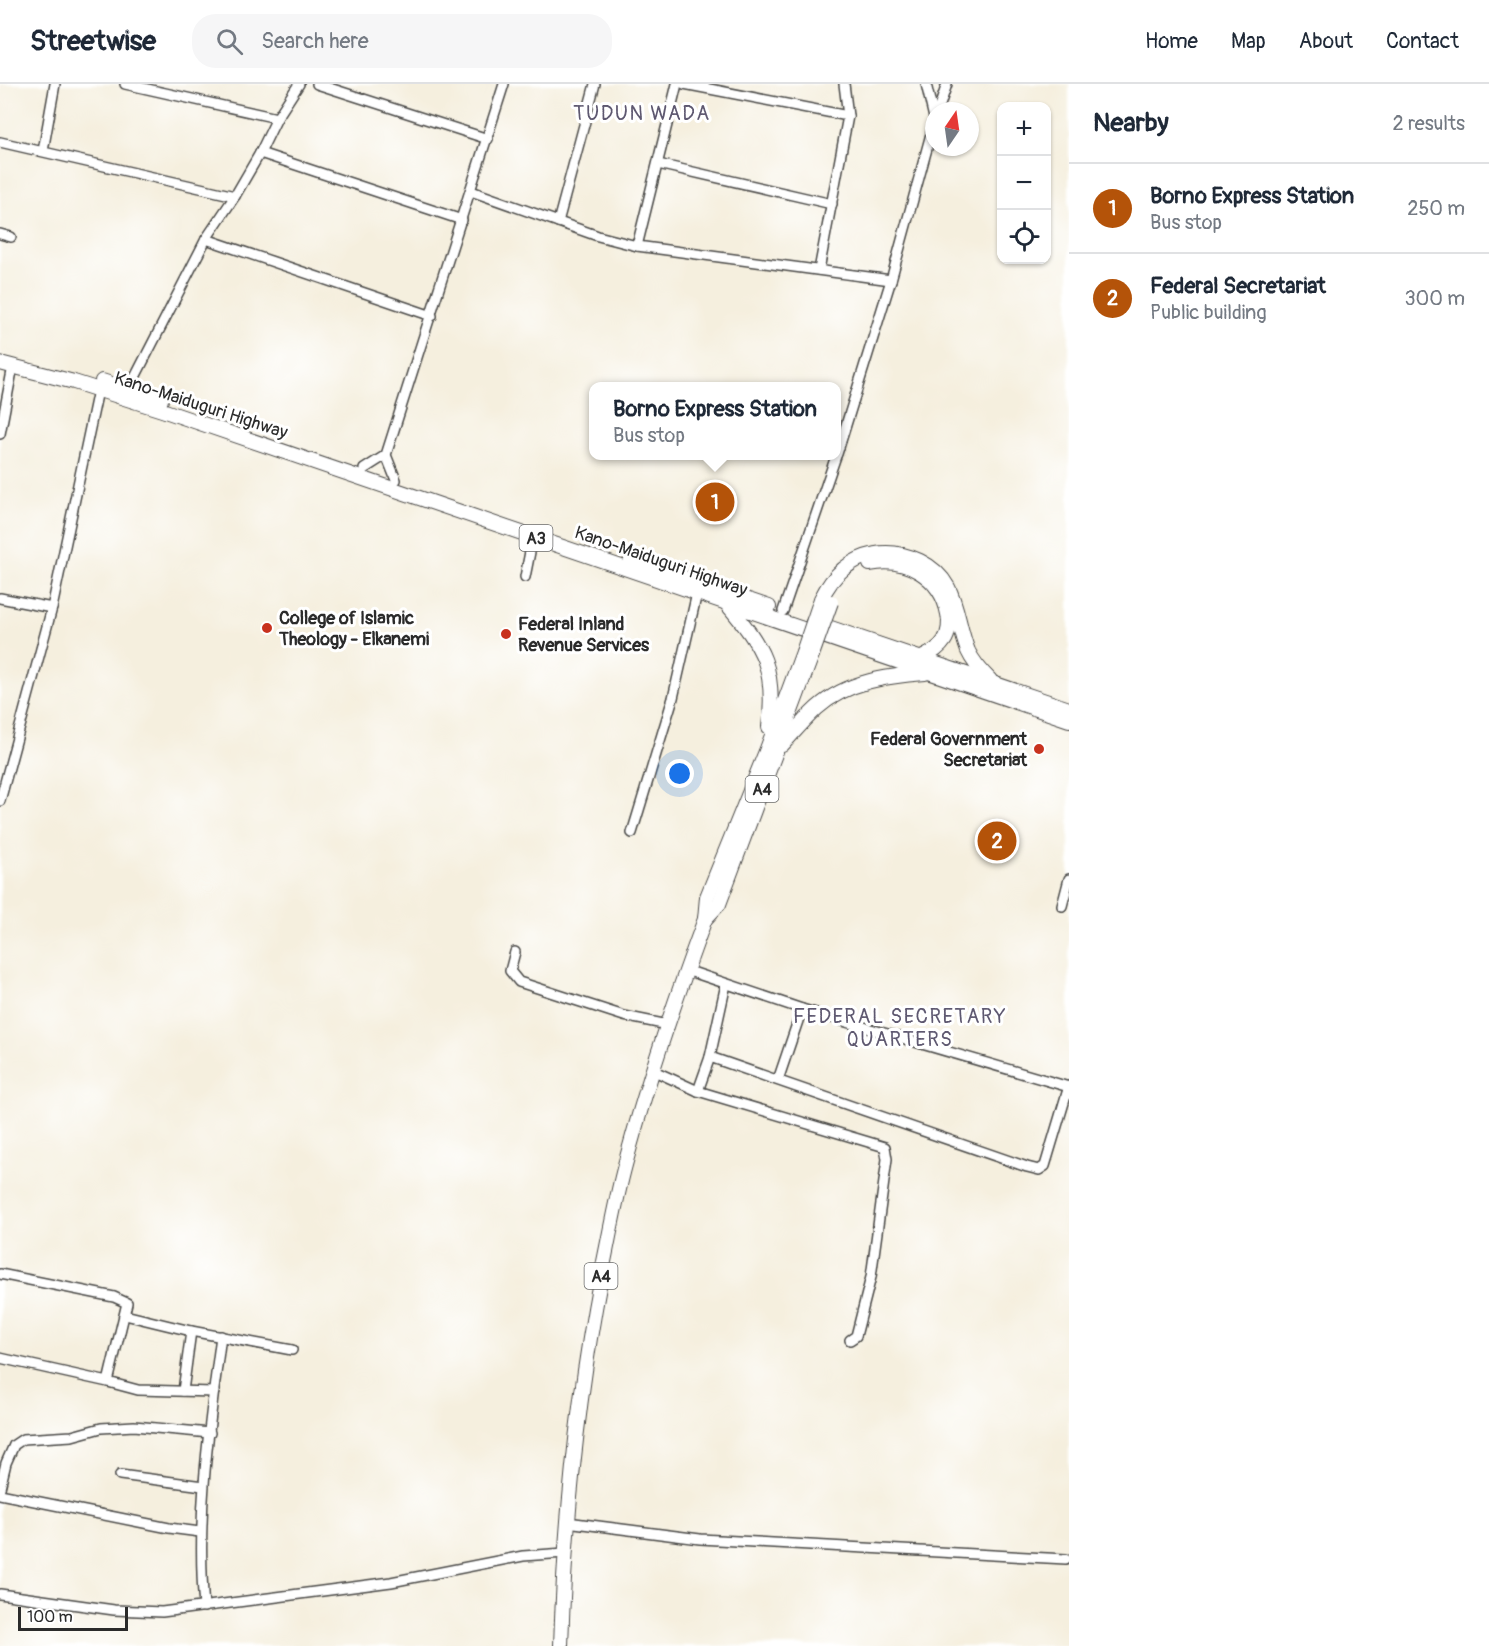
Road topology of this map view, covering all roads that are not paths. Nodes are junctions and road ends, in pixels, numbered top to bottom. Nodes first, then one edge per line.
1 (56, 84) edge
2 (125, 84) edge
3 (299, 84) edge
4 (317, 84) edge
5 (504, 84) edge
6 (595, 84) edge
7 (677, 84) edge
8 (684, 84) edge
9 (844, 84) edge
10 (926, 84) edge
11 (946, 84) edge
12 (930, 102) edge
13 (941, 102) edge
14 (848, 116) junction
15 (277, 118) junction
16 (488, 139) junction
17 (0, 142) edge
18 (43, 152) junction
19 (260, 153) junction
20 (925, 156) edge
21 (658, 164) junction
22 (471, 191) junction
23 (236, 196) junction
24 (832, 204) junction
25 (462, 220) junction
26 (558, 222) junction
27 (0, 234) edge
28 (11, 237) dead end
29 (206, 239) junction
30 (637, 246) junction
31 (819, 270) junction
32 (891, 280) junction
33 (432, 316) junction
34 (0, 355) edge
35 (6, 364) edge
36 (129, 389) junction
37 (98, 390) junction
38 (0, 434) edge
39 (841, 439) edge
40 (386, 455) junction
41 (834, 460) edge
42 (364, 469) junction
43 (396, 480) junction
44 (533, 537) junction
45 (525, 577) dead end
46 (697, 593) junction
47 (0, 598) edge
48 (826, 600) junction
49 (726, 602) junction
50 (52, 608) junction
51 (783, 611) junction
52 (922, 658) junction
53 (930, 672) junction
54 (991, 681) junction
55 (1069, 709) edge
56 (1069, 720) edge
57 (772, 750) junction
58 (0, 801) edge
59 (632, 833) dead end
60 (1069, 879) edge
61 (1062, 906) dead end
62 (515, 952) dead end
63 (686, 970) junction
64 (726, 984) junction
65 (802, 1008) junction
66 (668, 1025) junction
67 (710, 1057) junction
68 (652, 1070) junction
69 (778, 1080) junction
70 (1069, 1086) edge
71 (698, 1091) junction
72 (0, 1274) edge
73 (125, 1315) junction
74 (191, 1331) junction
75 (221, 1336) junction
76 (850, 1340) dead end
77 (292, 1350) dead end
78 (0, 1358) edge
79 (108, 1382) junction
80 (183, 1391) junction
81 (214, 1392) junction
82 (210, 1433) junction
83 (120, 1475) dead end
84 (203, 1486) junction
85 (0, 1488) edge
86 (0, 1494) edge
87 (567, 1522) junction
88 (200, 1532) junction
89 (566, 1553) junction
90 (1066, 1559) dead end
91 (0, 1594) edge
92 (204, 1607) junction
93 (561, 1646) edge

1 - 18 street
2 - 15 street
3 - 15 street
4 - 16 street
5 - 16 street
6 - 26 street
7 - 21 street
8 - 14 street
9 - 14 street
10 - 12 street
11 - 13 street
14 - 24 street
15 - 19 street
16 - 22 street
17 - 18 street
18 - 23 street
19 - 23 street
19 - 25 street
20 - 32 street
21 - 24 street
21 - 30 street
22 - 25 street
22 - 26 street
23 - 29 street
24 - 31 street
25 - 33 street
26 - 30 street
27 - 28 street
29 - 33 street
29 - 36 street
30 - 31 street
31 - 32 street
32 - 39 street
33 - 40 street
34 - 36 highway, Kano-Maiduguri Highway / A3
35 - 37 highway, Kano-Maiduguri Highway / A3
35 - 38 street
36 - 42 highway, Kano-Maiduguri Highway / A3
37 - 44 highway, Kano-Maiduguri Highway / A3
37 - 50 street
40 - 42 street
40 - 43 street
41 - 51 street
42 - 43 highway, Kano-Maiduguri Highway / A3
43 - 51 highway, Kano-Maiduguri Highway / A3
44 - 45 street
44 - 46 highway, Kano-Maiduguri Highway / A3
46 - 49 highway, Kano-Maiduguri Highway / A3
46 - 59 street
47 - 50 street
48 - 52 highway, A4
48 - 54 highway, A4
48 - 57 highway, A4, bridge
49 - 53 highway, Kano-Maiduguri Highway / A3
49 - 57 highway
50 - 58 street
51 - 52 highway, Kano-Maiduguri Highway / A3
52 - 54 highway, Kano-Maiduguri Highway / A3
53 - 56 highway, Kano-Maiduguri Highway / A3
53 - 57 highway
54 - 55 highway, Kano-Maiduguri Highway / A3
57 - 63 highway, A4
60 - 61 street
62 - 66 street
63 - 64 street
63 - 66 highway, A4
64 - 65 street
64 - 67 street
65 - 69 street
65 - 70 street
66 - 68 highway, A4
67 - 69 street
67 - 71 street
68 - 71 street
68 - 87 highway, A4
69 - 70 street
71 - 76 street
72 - 73 street
73 - 74 street
73 - 79 street
74 - 75 street
74 - 80 street
75 - 77 street
75 - 81 street
78 - 79 street
79 - 80 street
80 - 81 street
81 - 82 street
82 - 84 street
82 - 85 street
83 - 84 street
84 - 88 street
86 - 88 street
87 - 89 highway, A4
87 - 90 street
88 - 92 street
89 - 92 street
89 - 93 highway, A4
91 - 92 street

